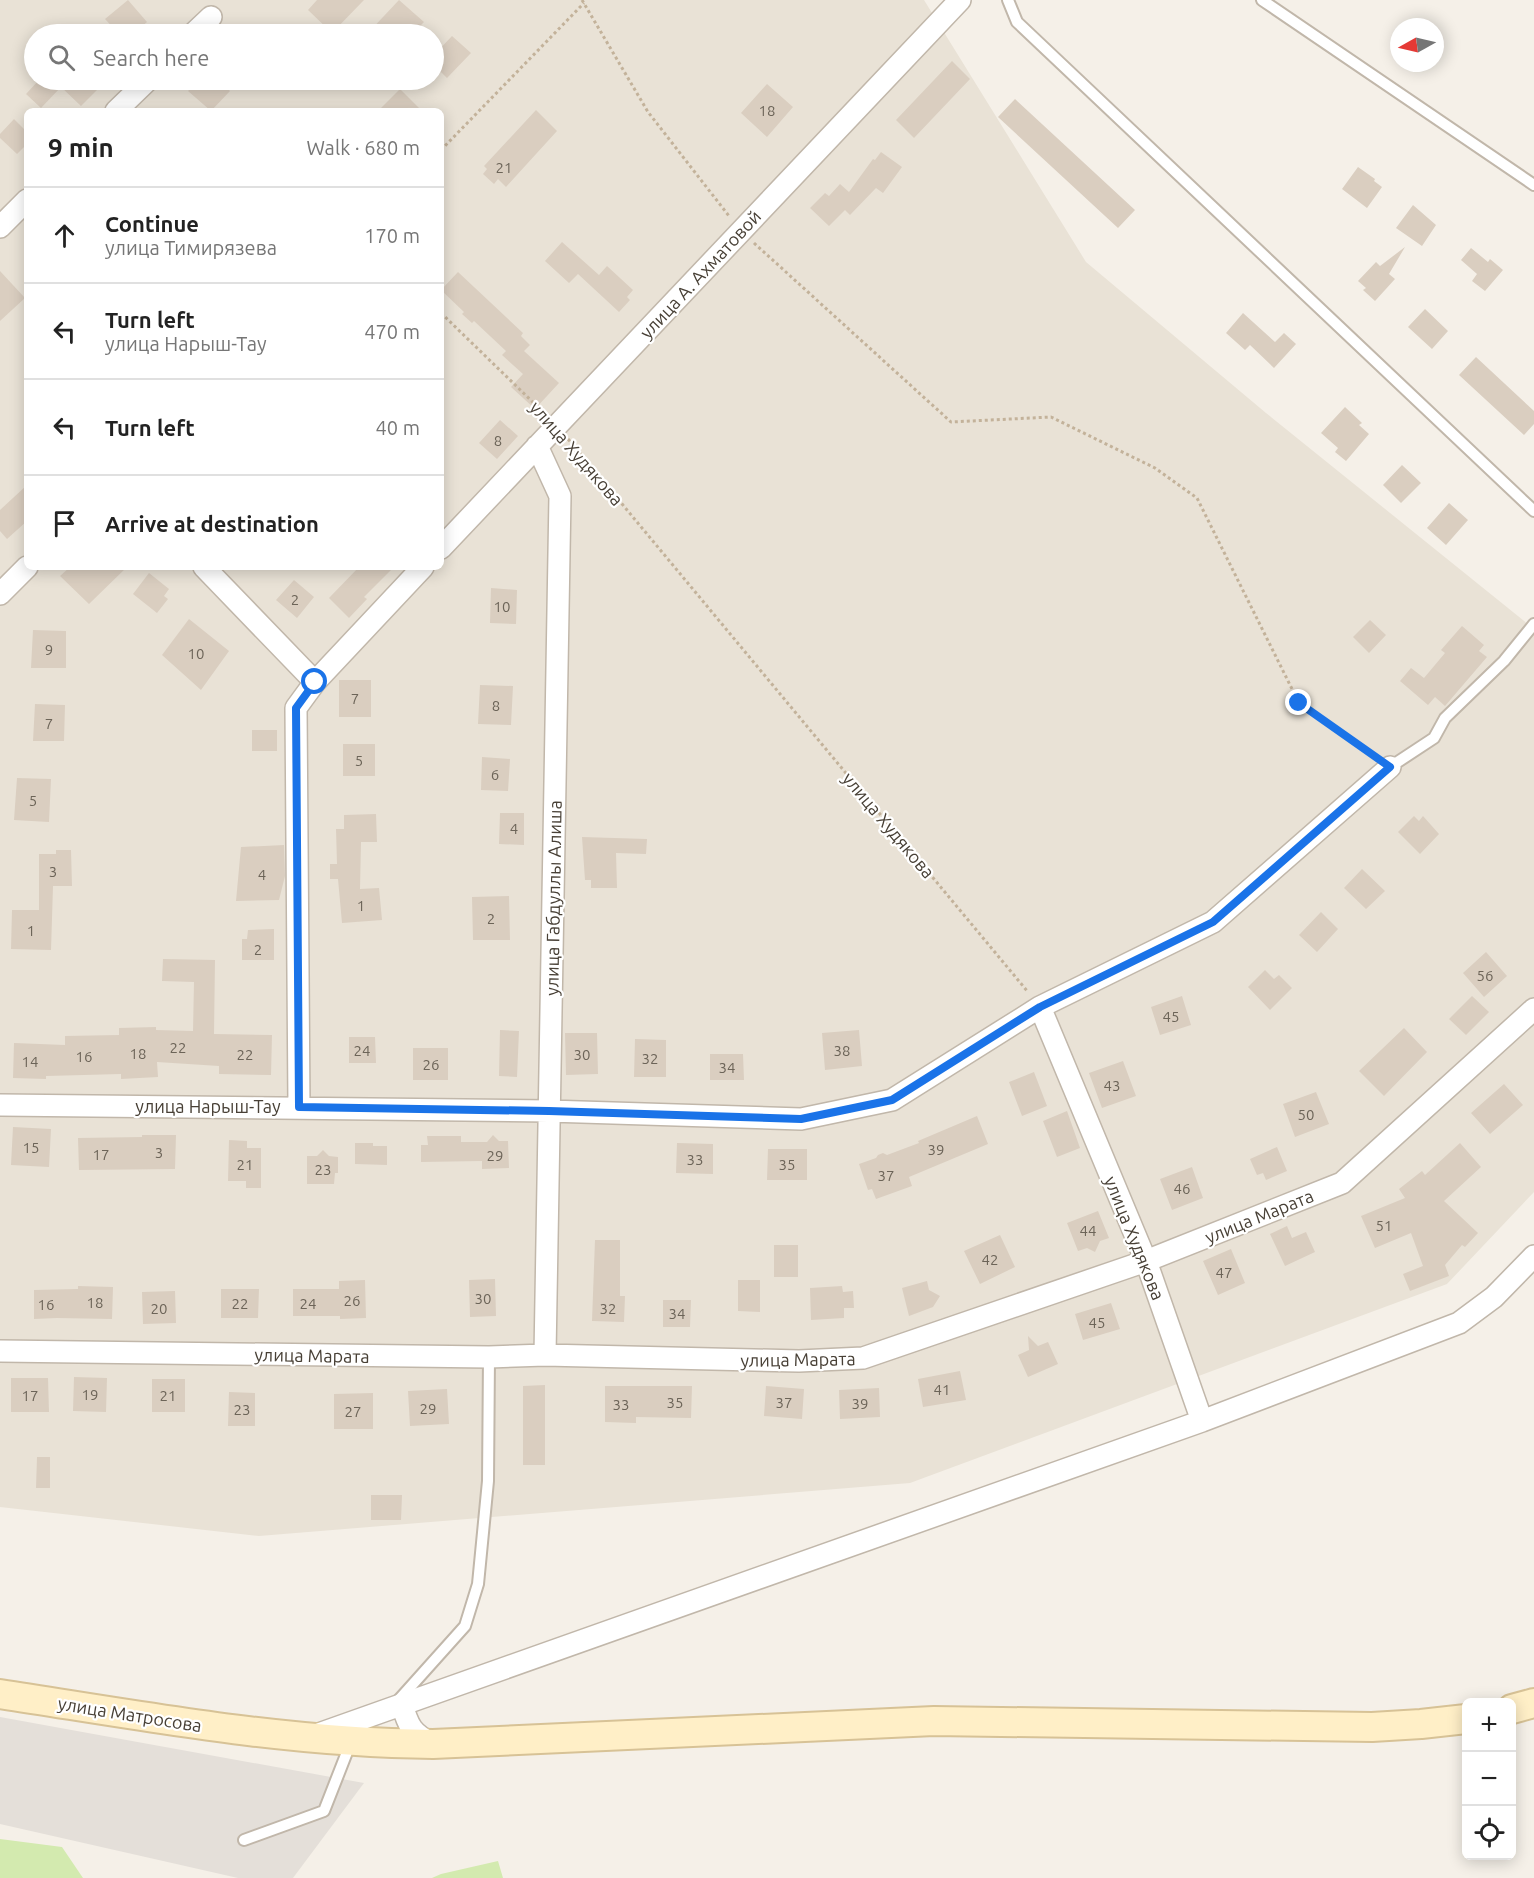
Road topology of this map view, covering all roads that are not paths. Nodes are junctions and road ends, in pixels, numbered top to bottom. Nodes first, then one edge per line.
1 (960, 0) edge
2 (1008, 0) edge
3 (1262, 0) edge
4 (211, 17) dead end
5 (204, 24) edge
6 (138, 90) edge
7 (119, 108) edge
8 (1534, 185) edge
9 (24, 203) edge
10 (0, 227) edge
11 (537, 446) junction
12 (1534, 511) edge
13 (444, 545) edge
14 (24, 570) edge
15 (207, 570) edge
16 (420, 570) edge
17 (0, 594) edge
18 (1534, 624) edge
19 (315, 682) junction
20 (1390, 767) joint
21 (1040, 1007) junction
22 (1534, 1009) edge
23 (0, 1105) edge
24 (299, 1107) junction
25 (549, 1111) junction
26 (1534, 1256) edge
27 (1146, 1261) junction
28 (0, 1351) edge
29 (545, 1355) junction
30 (489, 1357) junction
31 (1202, 1421) junction
32 (0, 1694) edge
33 (1534, 1703) edge
34 (396, 1706) junction
35 (1516, 1708) edge
36 (1462, 1720) edge
37 (307, 1738) junction
38 (351, 1742) junction
39 (433, 1744) junction
40 (244, 1840) dead end

1 - 11 street, улица А. Ахматовой
2 - 12 lane
3 - 8 lane
4 - 5 street
6 - 7 street
9 - 10 street
11 - 13 street, улица А. Ахматовой
11 - 25 street, улица Габдуллы Алиша
14 - 17 street
15 - 19 street
16 - 19 street
18 - 20 lane
19 - 24 street
20 - 21 street, улица Нарыш-Тау
21 - 25 street, улица Нарыш-Тау
21 - 27 street, улица Худякова
22 - 27 street, улица Марата
23 - 24 street, улица Нарыш-Тау
24 - 25 street, улица Нарыш-Тау
25 - 29 street, улица Габдуллы Алиша
26 - 31 street
27 - 29 street, улица Марата
27 - 31 street, улица Худякова
28 - 30 street, улица Марата
29 - 30 street, улица Марата
30 - 34 lane
31 - 34 street
32 - 37 main road, улица Матросова
33 - 35 main road
34 - 37 street
34 - 39 street
36 - 39 main road, улица Матросова
37 - 38 main road, улица Матросова
38 - 39 main road, улица Матросова
38 - 40 lane

